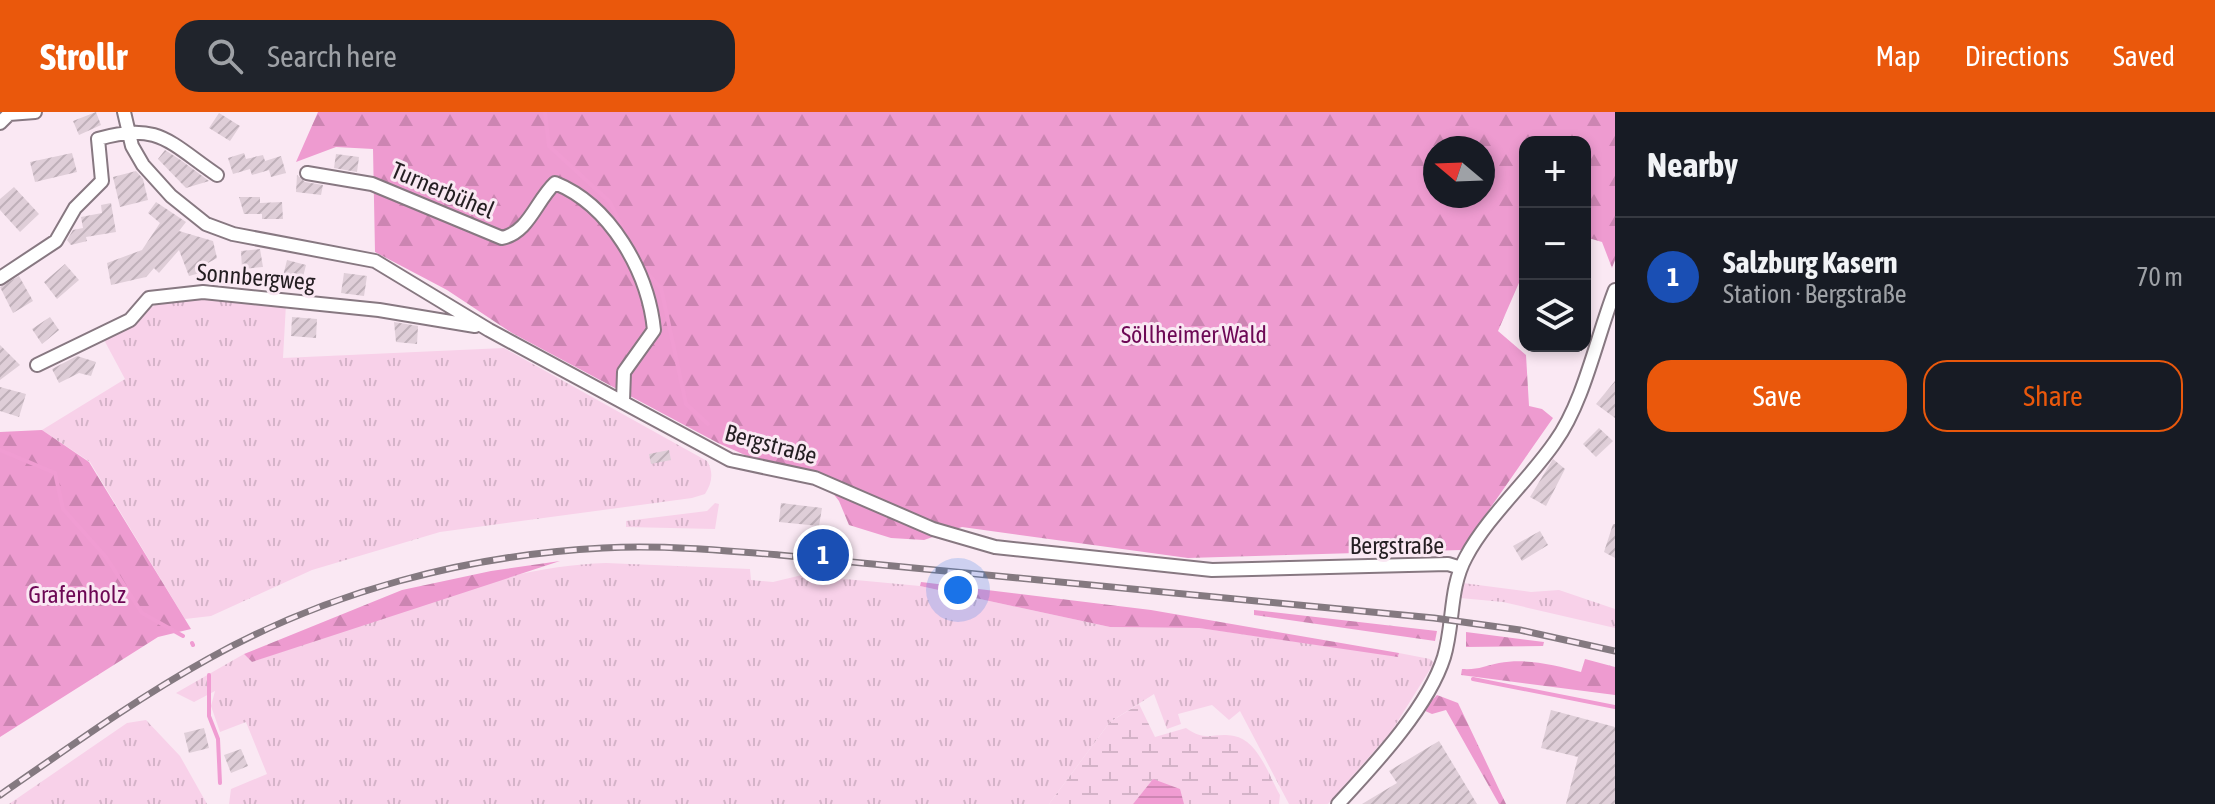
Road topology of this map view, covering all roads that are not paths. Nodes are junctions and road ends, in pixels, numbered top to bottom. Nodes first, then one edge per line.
1 (35, 112) edge
2 (124, 112) edge
3 (0, 123) edge
4 (128, 130) junction
5 (307, 173) dead end
6 (217, 175) dead end
7 (0, 278) edge
8 (1615, 290) edge
9 (489, 330) junction
10 (37, 365) dead end
11 (623, 401) junction
12 (1461, 568) junction
13 (1338, 804) edge

1 - 3 street
2 - 4 street, Bergstraße
4 - 6 street
4 - 7 street
4 - 9 street, Bergstraße
5 - 11 street, Turnerbühel
8 - 12 street
9 - 10 street, Sonnbergweg
9 - 11 street, Bergstraße
11 - 12 street, Bergstraße
12 - 13 street

